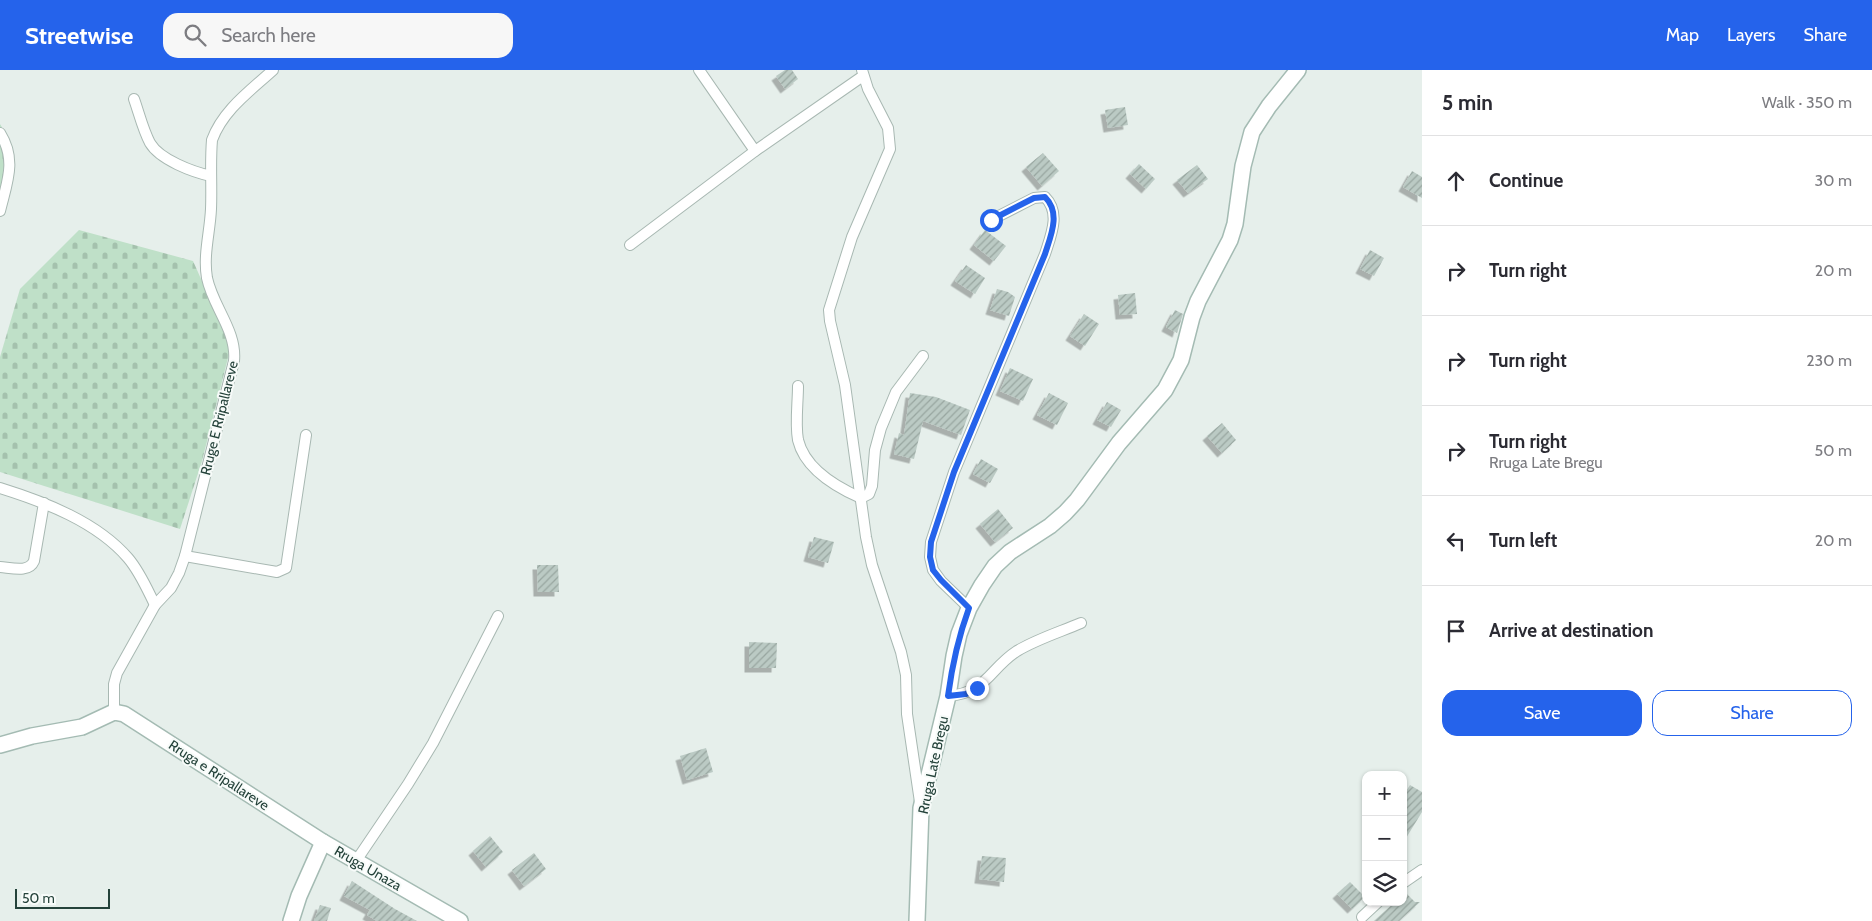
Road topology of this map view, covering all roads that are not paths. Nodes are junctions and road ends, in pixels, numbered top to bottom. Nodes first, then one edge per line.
1 (273, 70) edge
2 (699, 70) edge
3 (1298, 70) edge
4 (862, 73) edge
5 (134, 98) dead end
6 (0, 133) edge
7 (756, 151) junction
8 (211, 176) junction
9 (0, 211) edge
10 (991, 220) dead end
11 (630, 245) dead end
12 (923, 356) dead end
13 (798, 386) dead end
14 (306, 435) dead end
15 (0, 488) edge
16 (861, 498) junction
17 (44, 503) junction
18 (185, 556) junction
19 (0, 567) edge
20 (155, 605) junction
21 (969, 608) junction
22 (498, 616) dead end
23 (1081, 623) dead end
24 (948, 696) junction
25 (114, 712) junction
26 (0, 745) edge
27 (921, 808) junction
28 (323, 842) junction
29 (356, 861) junction
30 (1422, 870) edge
31 (1407, 880) edge
32 (1374, 906) edge
33 (1362, 917) dead end
34 (290, 921) edge
35 (460, 921) edge
36 (917, 921) edge

1 - 8 street, Rruge E Rripallareve
2 - 7 street
3 - 21 main road, Rruga Late Bregu
4 - 7 street
4 - 16 street
5 - 8 street
6 - 9 street
7 - 11 street
8 - 18 street, Rruge E Rripallareve
10 - 21 street
12 - 16 street
13 - 16 street
14 - 18 street
15 - 17 street
16 - 27 street
17 - 19 street
17 - 20 street
18 - 20 street, Rruge E Rripallareve
20 - 25 street
21 - 24 main road, Rruga Late Bregu
22 - 29 street
23 - 24 street
24 - 27 main road, Rruga Late Bregu
25 - 26 main road
25 - 28 main road, Rruga e Rripallareve
27 - 36 main road, Rruga Late Bregu
28 - 29 main road, Rruga Unaza
28 - 34 main road, Rruga Unaza
29 - 35 main road, Rruga Unaza
30 - 31 street
32 - 33 street

